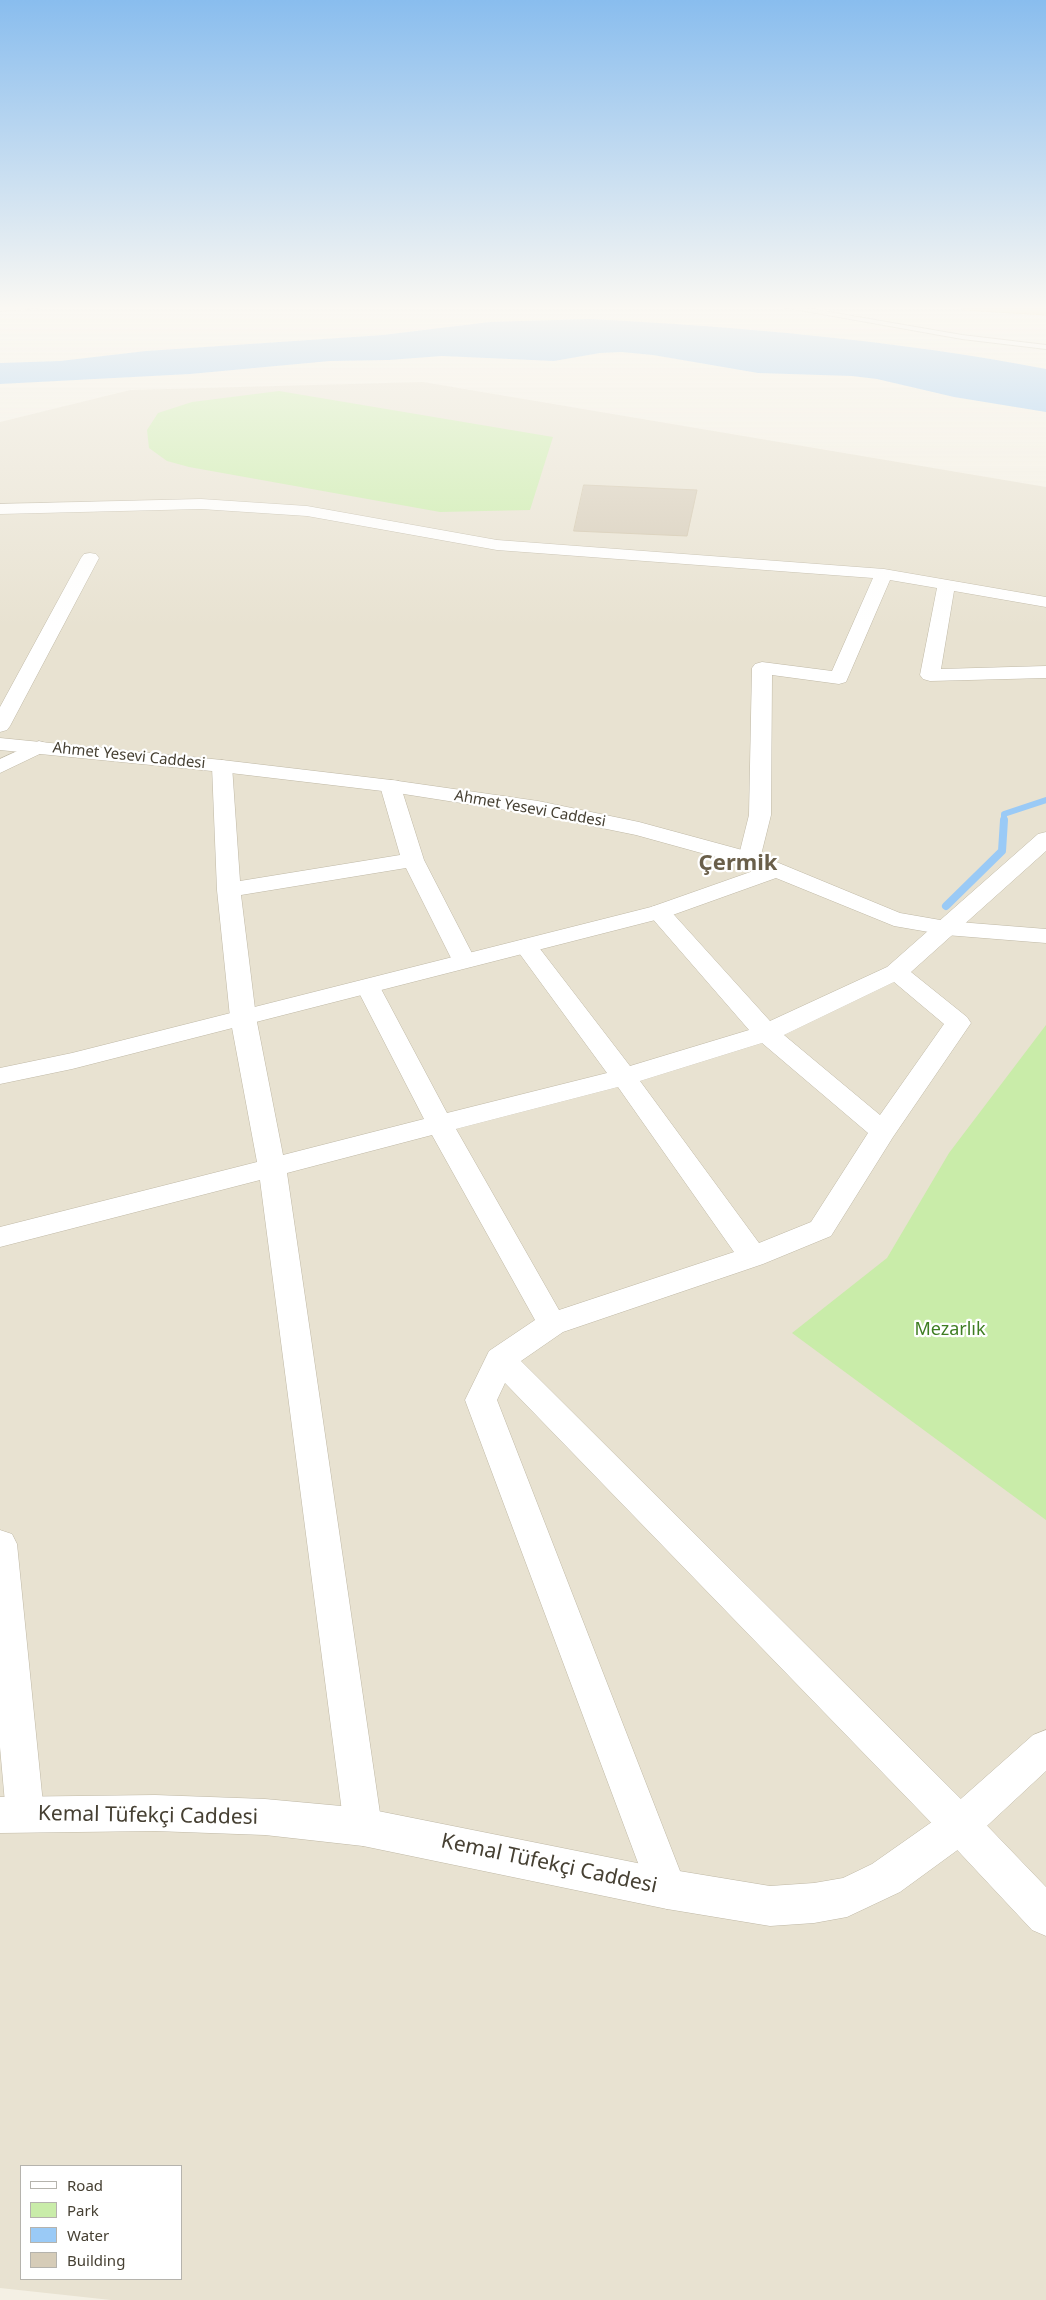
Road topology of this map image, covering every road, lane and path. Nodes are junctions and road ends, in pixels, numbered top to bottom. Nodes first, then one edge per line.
1 (0, 509) edge
2 (90, 558) dead end
3 (884, 574) junction
4 (946, 586) junction
5 (1046, 602) edge
6 (1046, 672) edge
7 (0, 726) edge
8 (0, 744) edge
9 (39, 747) junction
10 (222, 766) junction
11 (0, 767) edge
12 (391, 786) junction
13 (1046, 839) edge
14 (413, 860) junction
15 (749, 860) junction
16 (778, 870) junction
17 (228, 890) junction
18 (660, 912) junction
19 (946, 928) junction
20 (1040, 938) edge
21 (526, 946) junction
22 (464, 961) junction
23 (896, 972) junction
24 (368, 986) junction
25 (243, 1017) junction
26 (766, 1033) junction
27 (0, 1076) edge
28 (624, 1077) junction
29 (440, 1125) junction
30 (882, 1131) junction
31 (272, 1167) junction
32 (0, 1237) edge
33 (753, 1257) junction
34 (552, 1324) junction
35 (500, 1359) junction
36 (0, 1544) edge
37 (1046, 1746) edge
38 (13, 1815) edge
39 (960, 1825) junction
40 (363, 1827) junction
41 (667, 1889) junction
42 (1046, 1916) edge

1 - 3 street
2 - 7 street
3 - 4 street
3 - 15 street
4 - 5 street
4 - 6 street
8 - 9 street, Ahmet Yesevi Caddesi
9 - 10 street, Ahmet Yesevi Caddesi
9 - 11 street
10 - 12 street, Ahmet Yesevi Caddesi
10 - 17 street
12 - 14 street
12 - 15 street, Ahmet Yesevi Caddesi
13 - 19 street
14 - 17 street
14 - 22 street
15 - 16 street, Ahmet Yesevi Caddesi
16 - 18 street
16 - 19 street, Ahmet Yesevi Caddesi
17 - 25 street
18 - 21 street
18 - 26 street
19 - 20 street, Ahmet Yesevi Caddesi
19 - 23 street
21 - 22 street
21 - 28 street
22 - 24 street
23 - 26 street
23 - 30 street
24 - 25 street
24 - 29 street
25 - 27 street
25 - 31 street
26 - 28 street
26 - 30 street
28 - 29 street
28 - 33 street
29 - 31 street
29 - 34 street
30 - 33 street
31 - 32 street
31 - 40 street
33 - 34 street
34 - 35 street
35 - 39 street
35 - 41 street
36 - 38 street
37 - 39 street, Kemal Tüfekçi Caddesi
38 - 40 street, Kemal Tüfekçi Caddesi
39 - 41 street, Kemal Tüfekçi Caddesi
39 - 42 street
40 - 41 street, Kemal Tüfekçi Caddesi

